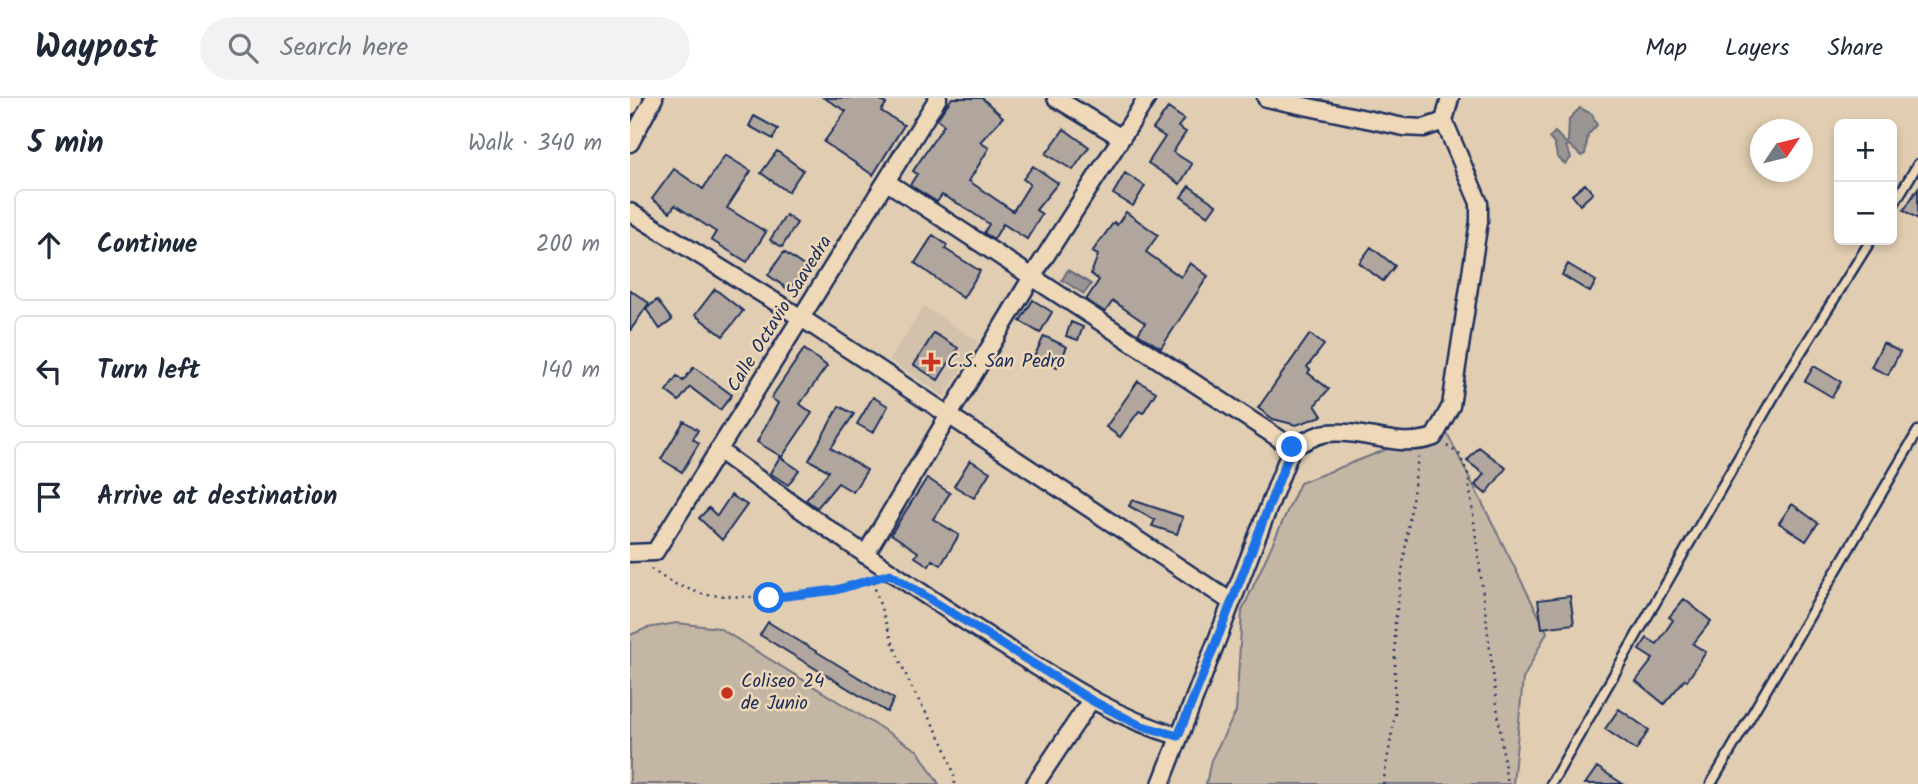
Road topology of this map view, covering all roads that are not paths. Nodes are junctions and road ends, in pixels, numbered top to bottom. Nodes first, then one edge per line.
1 (634, 98) edge
2 (654, 98) edge
3 (938, 98) edge
4 (1056, 98) edge
5 (1147, 98) edge
6 (1266, 98) edge
7 (1450, 98) edge
8 (630, 106) edge
9 (1444, 121) junction
10 (1120, 138) junction
11 (630, 143) edge
12 (1918, 164) edge
13 (887, 182) junction
14 (1897, 199) edge
15 (630, 212) edge
16 (1868, 245) edge
17 (1032, 277) junction
18 (803, 319) junction
19 (949, 417) junction
20 (1918, 430) edge
21 (1292, 447) junction
22 (718, 450) junction
23 (631, 553) edge
24 (865, 555) junction
25 (1230, 601) junction
26 (1091, 700) junction
27 (1178, 736) junction
28 (1035, 784) edge
29 (1161, 784) edge
30 (1551, 784) edge
31 (1711, 784) edge

1 - 8 street
2 - 11 street
3 - 13 street, Calle Octavio Saavedra
4 - 10 street
5 - 10 street
6 - 9 street
7 - 9 street
9 - 21 street
10 - 17 street
12 - 14 lane
13 - 17 street
13 - 18 street, Calle Octavio Saavedra
15 - 18 street
16 - 30 lane
17 - 19 street
17 - 21 street
18 - 19 street
18 - 22 street, Calle Octavio Saavedra
19 - 24 street
19 - 25 street
20 - 31 lane
21 - 25 street
22 - 23 street, Calle Octavio Saavedra
22 - 24 street
24 - 26 street
25 - 27 street
26 - 27 street
26 - 28 street
27 - 29 street

